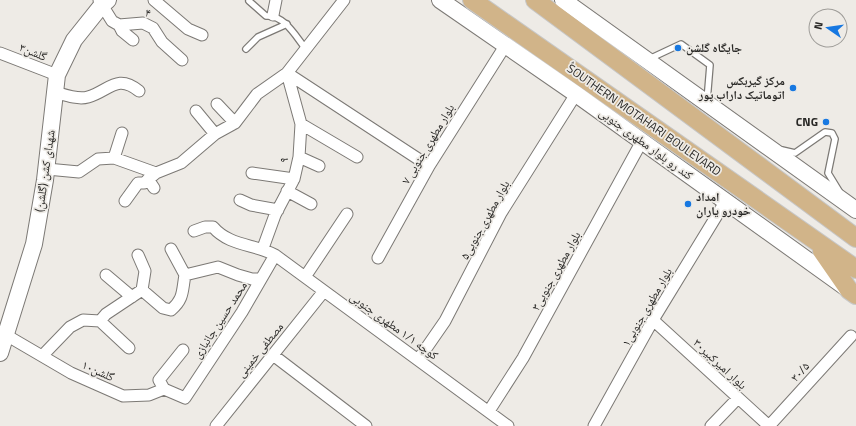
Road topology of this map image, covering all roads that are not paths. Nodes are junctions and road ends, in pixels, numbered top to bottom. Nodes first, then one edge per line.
1 (154, 0) edge
2 (276, 0) edge
3 (344, 0) edge
4 (440, 0) edge
5 (472, 0) edge
6 (536, 0) edge
7 (563, 0) edge
8 (249, 1) edge
9 (103, 2) edge
10 (273, 15) junction
11 (287, 24) junction
12 (119, 25) junction
13 (202, 35) dead end
14 (132, 40) dead end
15 (505, 46) junction
16 (306, 49) junction
17 (246, 50) dead end
18 (0, 52) edge
19 (648, 59) junction
20 (182, 60) dead end
21 (287, 73) junction
22 (57, 75) junction
23 (139, 91) dead end
24 (55, 92) junction
25 (576, 94) junction
26 (707, 102) junction
27 (217, 104) dead end
28 (196, 111) dead end
29 (235, 123) junction
30 (301, 124) junction
31 (122, 133) dead end
32 (215, 134) junction
33 (642, 141) junction
34 (769, 146) junction
35 (299, 157) junction
36 (114, 158) junction
37 (357, 158) dead end
38 (319, 166) dead end
39 (429, 166) junction
40 (47, 169) junction
41 (252, 173) dead end
42 (294, 179) junction
43 (153, 180) junction
44 (287, 191) junction
45 (240, 200) dead end
46 (125, 201) dead end
47 (725, 202) junction
48 (311, 204) dead end
49 (852, 207) edge
50 (278, 210) junction
51 (347, 214) dead end
52 (830, 218) junction
53 (856, 223) edge
54 (194, 231) dead end
55 (856, 238) edge
56 (816, 242) junction
57 (263, 248) junction
58 (171, 249) dead end
59 (138, 255) dead end
60 (275, 255) junction
61 (378, 258) dead end
62 (856, 269) edge
63 (106, 274) dead end
64 (185, 275) junction
65 (305, 277) junction
66 (261, 279) junction
67 (324, 291) junction
68 (853, 293) edge
69 (137, 294) junction
70 (182, 296) junction
71 (190, 305) dead end
72 (653, 320) junction
73 (100, 321) junction
74 (6, 335) junction
75 (851, 336) dead end
76 (129, 348) dead end
77 (183, 350) dead end
78 (0, 352) edge
79 (43, 355) junction
80 (273, 355) junction
81 (418, 360) junction
82 (164, 389) junction
83 (738, 398) junction
84 (489, 411) junction
85 (216, 426) edge
86 (366, 426) edge
87 (508, 426) edge
88 (594, 426) edge
89 (711, 426) edge
90 (769, 426) edge

1 - 13 street
2 - 10 street
3 - 16 street
4 - 15 main road, کند رو بلوار مطهری جنوبی
5 - 56 main road, ُSOUTHERN MOTAHARI BOULEVARD
6 - 52 main road
7 - 19 main road
8 - 10 lane
9 - 12 street
9 - 22 main road, شهدای کشن (گلشن)
10 - 11 lane
11 - 16 lane
11 - 17 lane
12 - 14 street
12 - 20 street, ۴
15 - 25 main road, کند رو بلوار مطهری جنوبی
15 - 39 street, ۷ بلوار مطهری جنوبی
16 - 21 street
18 - 22 street, گلشن۳
19 - 26 main road
19 - 26 lane
21 - 29 street
21 - 30 street, ۹
21 - 39 street
22 - 24 main road, شهدای کشن (گلشن)
23 - 24 street
24 - 40 main road, شهدای کشن (گلشن)
25 - 33 main road, کند رو بلوار مطهری جنوبی
25 - 81 street, ۵بلوار مطهری جنوبی
26 - 34 main road
27 - 29 street
28 - 32 street
29 - 32 street
30 - 35 street, ۹
30 - 37 street
31 - 36 street
32 - 43 street
33 - 47 main road, کند رو بلوار مطهری جنوبی
33 - 84 street, بلوار مطهری جنوبی۳
34 - 49 main road
34 - 49 lane
35 - 38 street
35 - 42 street, ۹
36 - 40 street
36 - 43 street
39 - 61 street, ۷ بلوار مطهری جنوبی
40 - 74 main road, شهدای کشن (گلشن)
41 - 42 street
42 - 44 street, ۹
43 - 46 street
44 - 48 street
44 - 50 street, ۹
45 - 50 street
47 - 68 main road, کند رو بلوار مطهری جنوبی
47 - 72 street, ۱بلوار مطهری جنوبی
50 - 57 street, ۹
51 - 65 street
52 - 53 main road
52 - 55 main road
54 - 57 street
56 - 62 main road, ُSOUTHERN MOTAHARI BOULEVARD
56 - 68 main road
57 - 60 street, کوچه ۱/۱ مطهری جنوبی
58 - 64 street
59 - 69 street
60 - 65 street, کوچه ۱/۱ مطهری جنوبی
60 - 66 street, محمد حسین جانبازی
63 - 69 street
64 - 66 street
64 - 70 street
65 - 67 street, کوچه ۱/۱ مطهری جنوبی
66 - 82 street, محمد حسین جانبازی
67 - 80 street, مصطفی خمینی
67 - 81 street, کوچه ۱/۱ مطهری جنوبی
69 - 70 street
69 - 73 street
70 - 71 street
72 - 83 street, بلوار امیرکبیر۳۰
72 - 88 street, ۱بلوار مطهری جنوبی
73 - 76 street
73 - 79 street
74 - 78 main road, شهدای کشن (گلشن)
74 - 79 street, گلشن۱۰
75 - 90 street, ۳۰/۵
77 - 82 street
79 - 82 street, گلشن۱۰
80 - 85 street, مصطفی خمینی
80 - 86 street
81 - 84 street, کوچه ۱/۱ مطهری جنوبی
83 - 89 street
83 - 90 street, بلوار امیرکبیر۳۰
84 - 87 street, کوچه ۱/۱ مطهری جنوبی

